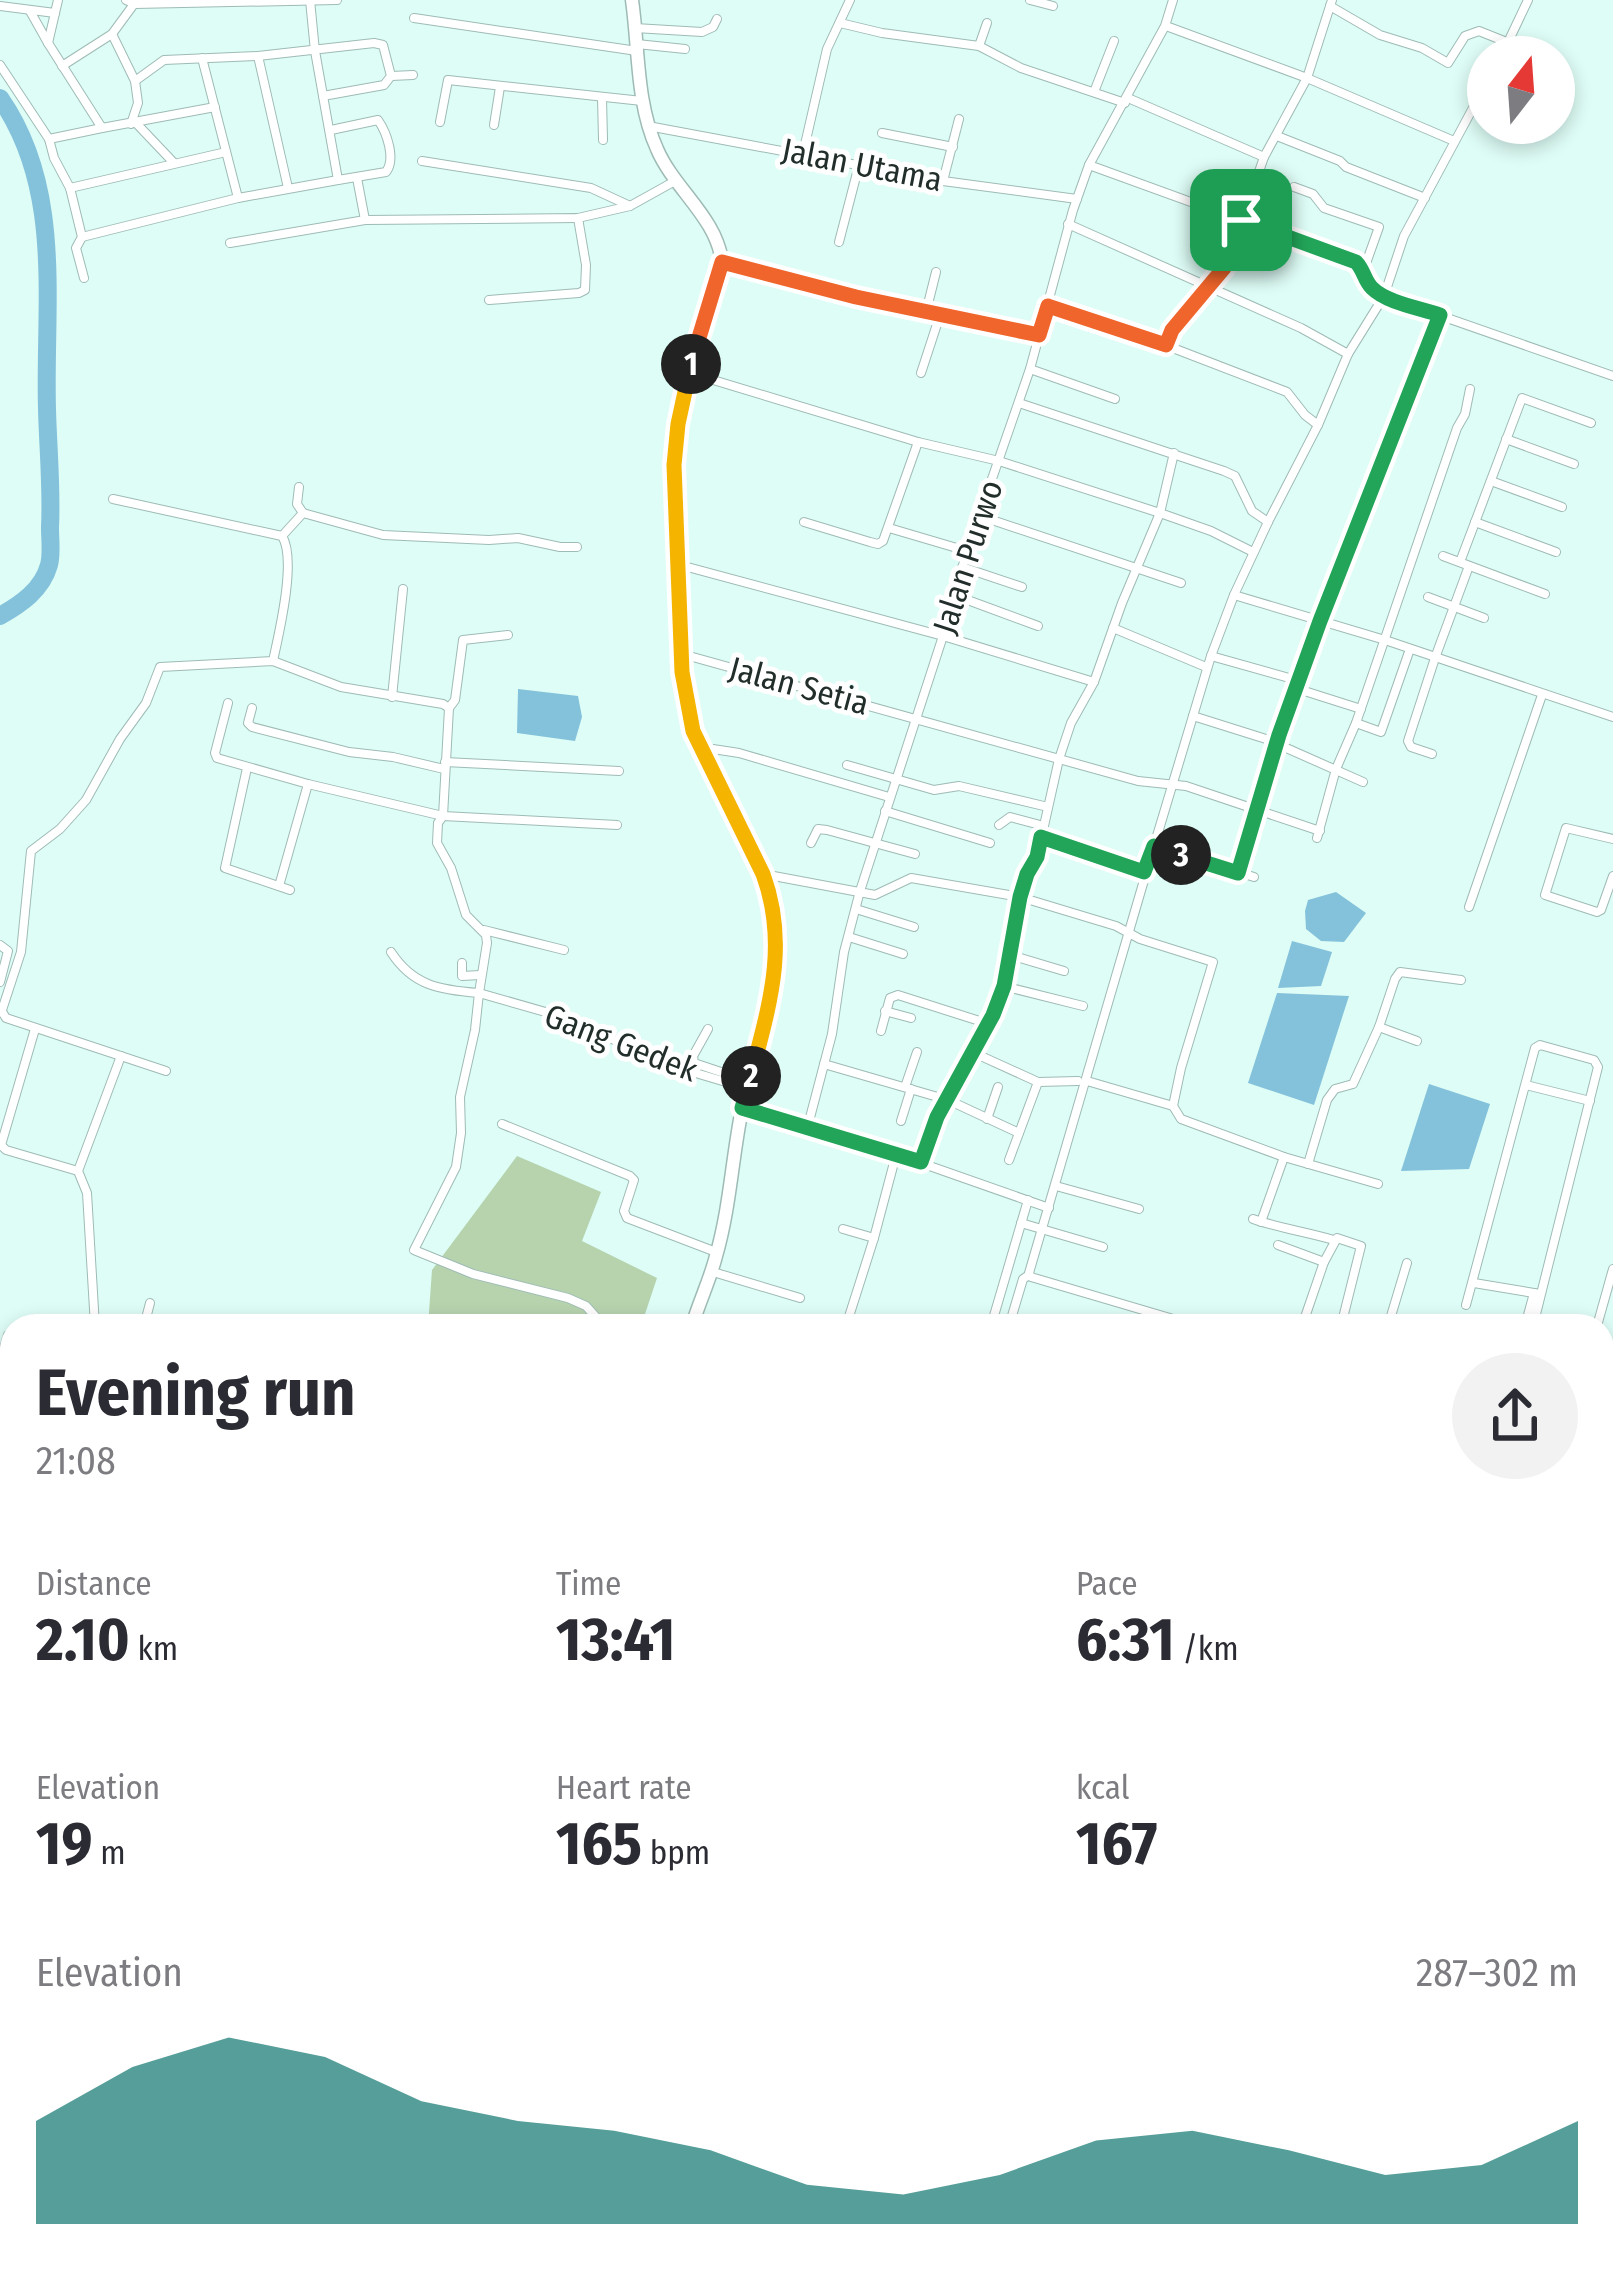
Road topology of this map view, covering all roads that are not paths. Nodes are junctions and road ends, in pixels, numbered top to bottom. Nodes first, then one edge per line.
1 (58, 0) edge
2 (310, 0) edge
3 (337, 0) edge
4 (632, 0) edge
5 (1173, 0) edge
6 (1528, 0) edge
7 (294, 1) edge
8 (846, 1) edge
9 (1033, 1) edge
10 (130, 2) edge
11 (1331, 3) edge
12 (0, 6) edge
13 (1053, 6) dead end
14 (29, 10) junction
15 (55, 14) junction
16 (414, 18) dead end
17 (717, 20) dead end
18 (840, 23) junction
19 (987, 23) dead end
20 (1165, 26) junction
21 (635, 28) junction
22 (112, 34) junction
23 (1491, 36) edge
24 (1512, 36) edge
25 (1114, 41) dead end
26 (48, 43) junction
27 (979, 46) junction
28 (637, 48) junction
29 (685, 49) dead end
30 (315, 51) junction
31 (258, 56) junction
32 (202, 58) junction
33 (0, 64) edge
34 (62, 66) junction
35 (412, 75) dead end
36 (391, 76) junction
37 (1307, 78) junction
38 (135, 81) junction
39 (500, 87) junction
40 (1094, 92) junction
41 (323, 96) junction
42 (602, 98) junction
43 (1126, 100) junction
44 (642, 101) junction
45 (215, 107) junction
46 (1467, 118) edge
47 (959, 119) dead end
48 (440, 122) dead end
49 (134, 123) junction
50 (494, 124) dead end
51 (648, 126) junction
52 (102, 128) junction
53 (331, 130) junction
54 (882, 133) dead end
55 (1276, 136) junction
56 (50, 139) junction
57 (603, 140) dead end
58 (1454, 141) junction
59 (953, 147) junction
60 (226, 152) junction
61 (803, 153) junction
62 (1264, 157) junction
63 (422, 161) dead end
64 (174, 163) junction
65 (859, 165) junction
66 (1089, 165) junction
67 (357, 178) junction
68 (338, 180) junction
69 (675, 181) junction
70 (944, 181) junction
71 (1294, 187) dead end
72 (70, 188) junction
73 (288, 188) junction
74 (238, 198) junction
75 (1425, 198) junction
76 (1077, 199) junction
77 (630, 206) junction
78 (578, 218) junction
79 (364, 220) junction
80 (1241, 220) junction
81 (1068, 224) junction
82 (82, 237) junction
83 (838, 242) dead end
84 (230, 243) dead end
85 (722, 262) junction
86 (1364, 270) junction
87 (936, 272) dead end
88 (84, 278) dead end
89 (1209, 287) junction
90 (1384, 296) junction
91 (489, 300) dead end
92 (1048, 306) junction
93 (926, 312) junction
94 (940, 315) junction
95 (1440, 315) junction
96 (1039, 335) junction
97 (1166, 345) junction
98 (1348, 353) junction
99 (1030, 369) junction
100 (689, 373) junction
101 (921, 373) dead end
102 (1613, 376) edge
103 (1470, 389) dead end
104 (1115, 399) dead end
105 (1019, 403) junction
106 (1591, 423) dead end
107 (1318, 424) junction
108 (1507, 439) junction
109 (918, 442) junction
110 (1174, 453) junction
111 (999, 461) junction
112 (1574, 464) dead end
113 (1491, 481) junction
114 (298, 487) dead end
115 (113, 499) dead end
116 (1562, 507) dead end
117 (1160, 512) junction
118 (303, 513) junction
119 (980, 516) junction
120 (1268, 521) junction
121 (804, 522) dead end
122 (1475, 522) junction
123 (889, 528) junction
124 (282, 536) junction
125 (577, 548) dead end
126 (967, 551) junction
127 (1254, 552) junction
128 (1556, 552) dead end
129 (1443, 556) dead end
130 (1465, 564) junction
131 (680, 566) junction
132 (962, 568) junction
133 (1137, 569) junction
134 (1181, 583) dead end
135 (1022, 587) dead end
136 (403, 589) dead end
137 (1545, 594) dead end
138 (1234, 595) junction
139 (954, 596) junction
140 (1428, 597) dead end
141 (1454, 607) junction
142 (1484, 618) dead end
143 (1320, 621) junction
144 (1038, 626) dead end
145 (1113, 628) junction
146 (508, 635) dead end
147 (943, 636) junction
148 (1385, 640) junction
149 (1410, 650) junction
150 (682, 654) junction
151 (1211, 656) junction
152 (1435, 658) junction
153 (273, 661) junction
154 (1206, 667) junction
155 (1094, 682) junction
156 (1299, 685) junction
157 (1541, 694) junction
158 (392, 697) junction
159 (229, 703) dead end
160 (252, 708) dead end
161 (449, 708) junction
162 (1361, 709) junction
163 (1192, 716) junction
164 (1613, 717) edge
165 (916, 718) junction
166 (1356, 723) junction
167 (1277, 746) junction
168 (700, 747) junction
169 (1432, 754) dead end
170 (1059, 758) junction
171 (444, 765) junction
172 (847, 765) dead end
173 (248, 767) junction
174 (1336, 769) junction
175 (619, 772) dead end
176 (896, 779) junction
177 (1363, 782) dead end
178 (308, 784) junction
179 (1170, 784) junction
180 (890, 797) junction
181 (1048, 807) junction
182 (885, 811) junction
183 (1256, 811) junction
184 (443, 815) junction
185 (617, 825) dead end
186 (999, 825) dead end
187 (1044, 826) junction
188 (1041, 837) junction
189 (1613, 839) edge
190 (811, 843) dead end
191 (875, 843) junction
192 (990, 843) dead end
193 (1154, 846) junction
194 (915, 854) dead end
195 (1144, 872) junction
196 (1238, 873) junction
197 (763, 874) junction
198 (1613, 876) edge
199 (1253, 877) dead end
200 (279, 886) junction
201 (290, 890) dead end
202 (860, 891) junction
203 (1020, 897) junction
204 (1469, 908) dead end
205 (856, 909) junction
206 (914, 927) dead end
207 (483, 930) junction
208 (1128, 933) junction
209 (849, 937) junction
210 (0, 945) edge
211 (564, 950) dead end
212 (391, 952) dead end
213 (903, 954) dead end
214 (1010, 955) junction
215 (461, 963) dead end
216 (1064, 970) dead end
217 (480, 975) junction
218 (1461, 980) dead end
219 (0, 982) edge
220 (1004, 986) junction
221 (478, 993) junction
222 (1083, 1006) dead end
223 (1, 1010) edge
224 (885, 1011) junction
225 (911, 1018) dead end
226 (989, 1024) junction
227 (1379, 1027) junction
228 (35, 1029) junction
229 (708, 1029) dead end
230 (881, 1031) dead end
231 (1417, 1041) dead end
232 (917, 1052) dead end
233 (972, 1052) junction
234 (121, 1056) junction
235 (824, 1064) junction
236 (166, 1071) dead end
237 (1082, 1081) junction
238 (1038, 1082) junction
239 (749, 1085) junction
240 (1526, 1085) junction
241 (998, 1087) dead end
242 (908, 1088) junction
243 (948, 1100) junction
244 (1590, 1101) junction
245 (1173, 1106) junction
246 (742, 1108) junction
247 (987, 1119) junction
248 (901, 1121) dead end
249 (502, 1124) dead end
250 (807, 1129) junction
251 (1019, 1133) junction
252 (896, 1156) junction
253 (1284, 1157) junction
254 (1009, 1160) dead end
255 (921, 1162) junction
256 (1308, 1164) junction
257 (78, 1171) junction
258 (1378, 1184) dead end
259 (1056, 1186) junction
260 (1028, 1200) junction
261 (1049, 1208) junction
262 (1139, 1209) dead end
263 (1022, 1223) junction
264 (843, 1228) dead end
265 (1042, 1230) junction
266 (874, 1238) junction
267 (1334, 1240) junction
268 (1278, 1245) dead end
269 (1103, 1247) dead end
270 (718, 1252) junction
271 (1324, 1262) junction
272 (1407, 1263) dead end
273 (1613, 1269) edge
274 (711, 1271) junction
275 (1006, 1274) junction
276 (1026, 1277) junction
277 (1474, 1282) junction
278 (1537, 1293) junction
279 (800, 1298) dead end
280 (150, 1304) dead end
281 (1466, 1305) dead end
282 (93, 1314) edge
283 (147, 1314) edge
284 (593, 1314) edge
285 (696, 1314) edge
286 (850, 1314) edge
287 (994, 1314) edge
288 (1013, 1314) edge
289 (1155, 1314) edge
290 (1306, 1314) edge
291 (1344, 1314) edge
292 (1392, 1314) edge
293 (1532, 1314) edge
294 (1600, 1314) edge

1 - 15 street
2 - 3 street
2 - 7 street
2 - 30 street
4 - 21 main road
5 - 20 street, Jalan Purwo
6 - 24 street
7 - 10 street
8 - 18 street
9 - 13 street
10 - 22 street
11 - 23 street
11 - 37 street
12 - 14 street
14 - 15 street
14 - 26 street
15 - 26 street
16 - 28 street
17 - 21 street
18 - 27 street
18 - 61 street
19 - 27 street
20 - 37 street
20 - 43 street, Jalan Purwo
21 - 28 main road
22 - 34 street
22 - 38 street
25 - 40 street
26 - 34 street
27 - 40 street
28 - 29 street
28 - 44 main road
30 - 31 street
30 - 36 street
30 - 41 street
31 - 32 street
31 - 73 street
32 - 38 street
32 - 45 street
33 - 56 street
34 - 52 street
35 - 36 street
36 - 41 street
37 - 55 street
37 - 58 street
38 - 49 street
39 - 42 street
39 - 48 street
39 - 50 street
40 - 43 street
41 - 53 street
42 - 44 street
42 - 57 street
43 - 62 street
43 - 66 street, Jalan Purwo
44 - 51 main road
45 - 49 street
45 - 60 street
46 - 58 street
47 - 59 street
49 - 52 street
49 - 64 street
51 - 61 street, Jalan Utama
51 - 69 main road
52 - 56 street
53 - 67 street
53 - 68 street
54 - 59 street
55 - 62 street
55 - 75 street
56 - 72 street
58 - 75 street
59 - 70 street
60 - 64 street
60 - 74 street
61 - 65 street, Jalan Utama
62 - 80 street
63 - 77 street
64 - 72 street
65 - 70 street, Jalan Utama
65 - 83 street
66 - 76 street, Jalan Purwo
66 - 80 street
67 - 68 street
67 - 79 street
68 - 73 street
69 - 77 street
69 - 85 main road
70 - 76 street, Jalan Utama
71 - 86 street
72 - 82 street
73 - 74 street
74 - 82 street
75 - 90 street
76 - 81 street, Jalan Purwo
77 - 78 street
78 - 79 street
78 - 91 street
79 - 84 street
80 - 86 street
80 - 89 street
81 - 89 street
81 - 92 street, Jalan Purwo
82 - 88 street
85 - 93 street
85 - 100 main road
86 - 90 street
87 - 93 street
89 - 97 street
89 - 98 street
90 - 95 street
90 - 98 street
92 - 96 street, Jalan Purwo
92 - 97 street
93 - 94 street
94 - 96 street
94 - 101 street
95 - 102 street
95 - 143 street
96 - 99 street, Jalan Purwo
97 - 107 street
98 - 107 street
99 - 104 street
99 - 105 street, Jalan Purwo
100 - 109 street
100 - 131 main road
103 - 148 street
105 - 110 street
105 - 111 street, Jalan Purwo
106 - 108 street
107 - 120 street
108 - 112 street
108 - 113 street
109 - 111 street
109 - 123 street
110 - 117 street
110 - 120 street
111 - 117 street
111 - 119 street, Jalan Purwo
113 - 116 street
113 - 122 street
114 - 118 street
115 - 124 street
117 - 127 street
117 - 133 street
118 - 124 street
118 - 125 street
119 - 126 street, Jalan Purwo
119 - 133 street
120 - 127 street
121 - 123 street
122 - 128 street
122 - 130 street
123 - 126 street
124 - 153 street
126 - 132 street, Jalan Purwo
127 - 138 street
129 - 130 street
130 - 137 street
130 - 141 street
131 - 147 street
131 - 150 main road
132 - 135 street
132 - 139 street, Jalan Purwo
133 - 134 street
133 - 145 street
136 - 158 street
138 - 143 street
138 - 151 street
139 - 144 street
139 - 147 street, Jalan Purwo
140 - 141 street
141 - 142 street
141 - 152 street
143 - 148 street
143 - 156 street
145 - 154 street
145 - 155 street
146 - 161 street
147 - 155 street
147 - 165 street, Jalan Purwo
148 - 149 street
148 - 162 street
149 - 152 street
149 - 166 street
150 - 165 street, Jalan Setia
150 - 168 main road
151 - 154 street
151 - 156 street
152 - 157 street
152 - 169 street
153 - 158 street
153 - 223 street
154 - 163 street
155 - 170 street
156 - 162 street
156 - 167 street
157 - 164 street
157 - 204 street
158 - 161 street
159 - 173 street
160 - 171 street
161 - 171 street
162 - 166 street
163 - 167 street
163 - 179 street
165 - 170 street, Jalan Setia
165 - 176 street, Jalan Purwo
166 - 174 street
167 - 174 street
167 - 183 street
168 - 180 street
168 - 197 main road
170 - 179 street, Jalan Setia
170 - 181 street
171 - 175 street
171 - 184 street
172 - 176 street
173 - 178 street
173 - 200 street
174 - 177 street
174 - 183 street, Jalan Setia
176 - 180 street, Jalan Purwo
176 - 181 street
178 - 184 street
178 - 200 street
179 - 183 street, Jalan Setia
179 - 193 street
180 - 182 street, Jalan Purwo
181 - 187 street
182 - 191 street, Jalan Purwo
182 - 192 street
183 - 196 street
184 - 185 street
184 - 207 street
186 - 187 street
187 - 188 street
188 - 195 street
188 - 203 street
189 - 198 street
190 - 191 street
191 - 194 street
191 - 202 street, Jalan Purwo
193 - 195 street
193 - 196 street
195 - 208 street
196 - 199 street
197 - 202 street
197 - 239 main road
200 - 201 street
202 - 203 street
202 - 205 street, Jalan Purwo
203 - 208 street
203 - 214 street
205 - 206 street
205 - 209 street, Jalan Purwo
207 - 211 street
207 - 217 street
208 - 237 street
208 - 245 street
209 - 213 street
209 - 235 street, Jalan Purwo
210 - 219 street
212 - 221 street, Gang Gedek
214 - 216 street
214 - 220 street
215 - 217 street
217 - 221 street
218 - 227 street
220 - 222 street
220 - 226 street
221 - 239 street, Gang Gedek
221 - 284 street
223 - 228 street
224 - 225 street
224 - 226 street
224 - 230 street
226 - 233 street
227 - 231 street
227 - 256 street
228 - 234 street
228 - 257 street
229 - 239 street
232 - 242 street
233 - 238 street
233 - 243 street
234 - 236 street
234 - 257 street
235 - 242 street
235 - 250 street, Jalan Purwo
237 - 238 street
237 - 245 street
237 - 259 street
238 - 251 street
239 - 246 main road
240 - 244 street
240 - 244 street
240 - 277 street
241 - 247 street
242 - 243 street
242 - 248 street
243 - 247 street
243 - 255 street
244 - 278 street
245 - 253 street
246 - 250 street
246 - 270 main road
247 - 251 street
249 - 270 street
250 - 252 street
251 - 254 street
252 - 255 street
252 - 266 street
253 - 256 street
253 - 267 street
255 - 260 street
256 - 258 street
257 - 282 street
259 - 261 street
259 - 262 street
260 - 261 street
260 - 263 street
261 - 265 street
263 - 265 street
263 - 275 street
264 - 266 street
265 - 269 street
265 - 276 street
266 - 286 street
267 - 271 street
267 - 291 street
268 - 271 street
270 - 274 main road
271 - 290 street
272 - 292 street
273 - 294 street
274 - 279 street
274 - 285 main road
275 - 276 street
275 - 287 street
276 - 288 street
276 - 289 street
277 - 278 street
277 - 281 street
278 - 293 street
280 - 283 street

